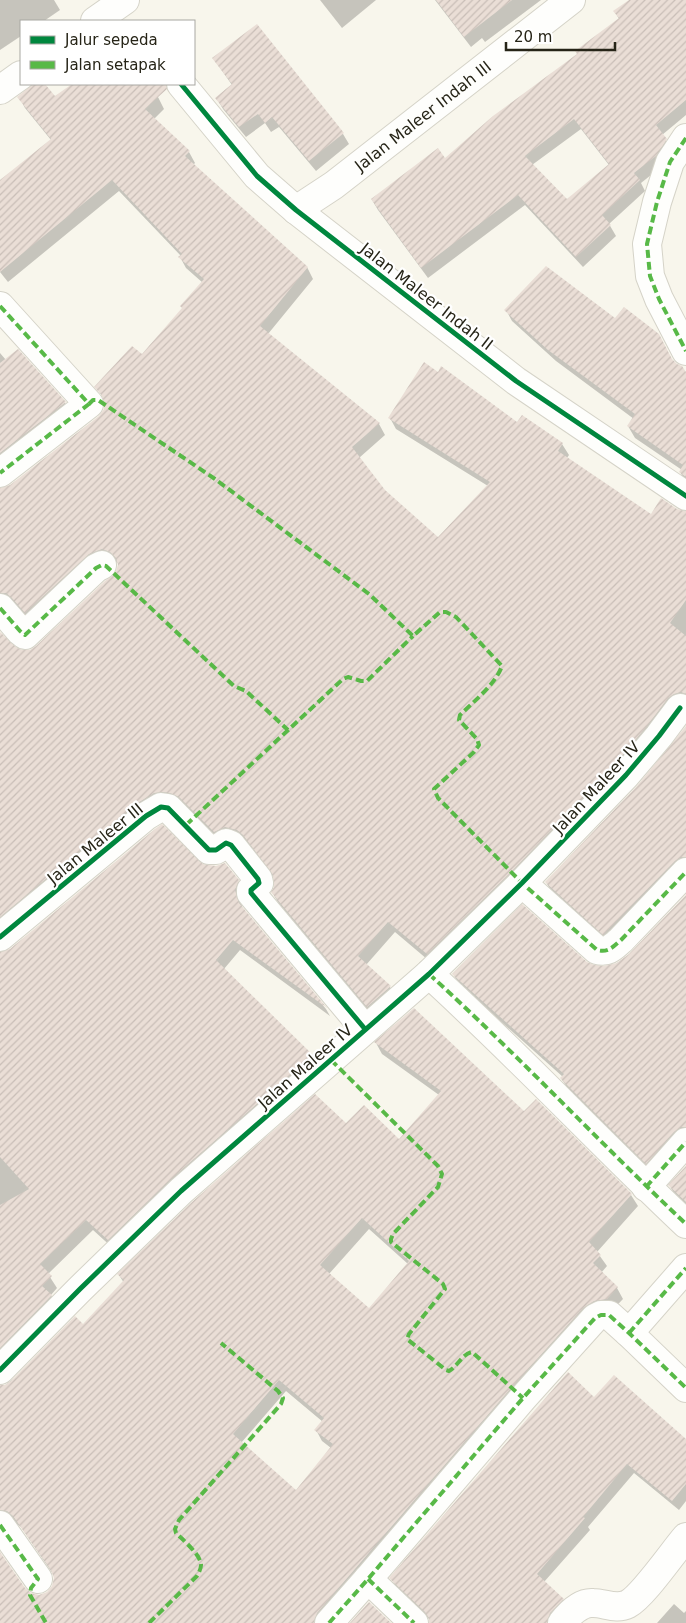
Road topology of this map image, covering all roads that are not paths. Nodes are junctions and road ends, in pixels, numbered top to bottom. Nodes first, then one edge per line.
1 (571, 0) edge
2 (20, 76) edge
3 (182, 85) edge
4 (0, 90) edge
5 (686, 138) edge
6 (296, 210) junction
7 (0, 306) edge
8 (686, 351) edge
9 (0, 473) edge
10 (686, 496) edge
11 (102, 565) dead end
12 (0, 608) edge
13 (680, 708) dead end
14 (686, 872) edge
15 (522, 883) junction
16 (0, 937) edge
17 (429, 974) junction
18 (365, 1029) junction
19 (686, 1142) edge
20 (646, 1187) junction
21 (686, 1224) edge
22 (686, 1268) edge
23 (629, 1333) junction
24 (0, 1370) edge
25 (686, 1388) edge
26 (0, 1525) edge
27 (686, 1537) edge
28 (38, 1579) dead end
29 (368, 1580) junction
30 (329, 1623) edge
31 (414, 1623) edge
32 (562, 1623) edge

1 - 6 street, Jalan Maleer Indah III
2 - 4 street
3 - 6 street, Jalan Maleer Indah II
5 - 8 street
6 - 10 street, Jalan Maleer Indah II
7 - 9 street
11 - 12 street
13 - 15 street, Jalan Maleer IV
14 - 15 street
15 - 17 street, Jalan Maleer IV
16 - 18 street, Jalan Maleer III
17 - 18 street, Jalan Maleer IV
17 - 20 street
18 - 24 street, Jalan Maleer IV
19 - 20 street
20 - 21 street
22 - 23 street
23 - 25 street
23 - 29 street
26 - 28 street
27 - 32 street
29 - 30 street
29 - 31 street

